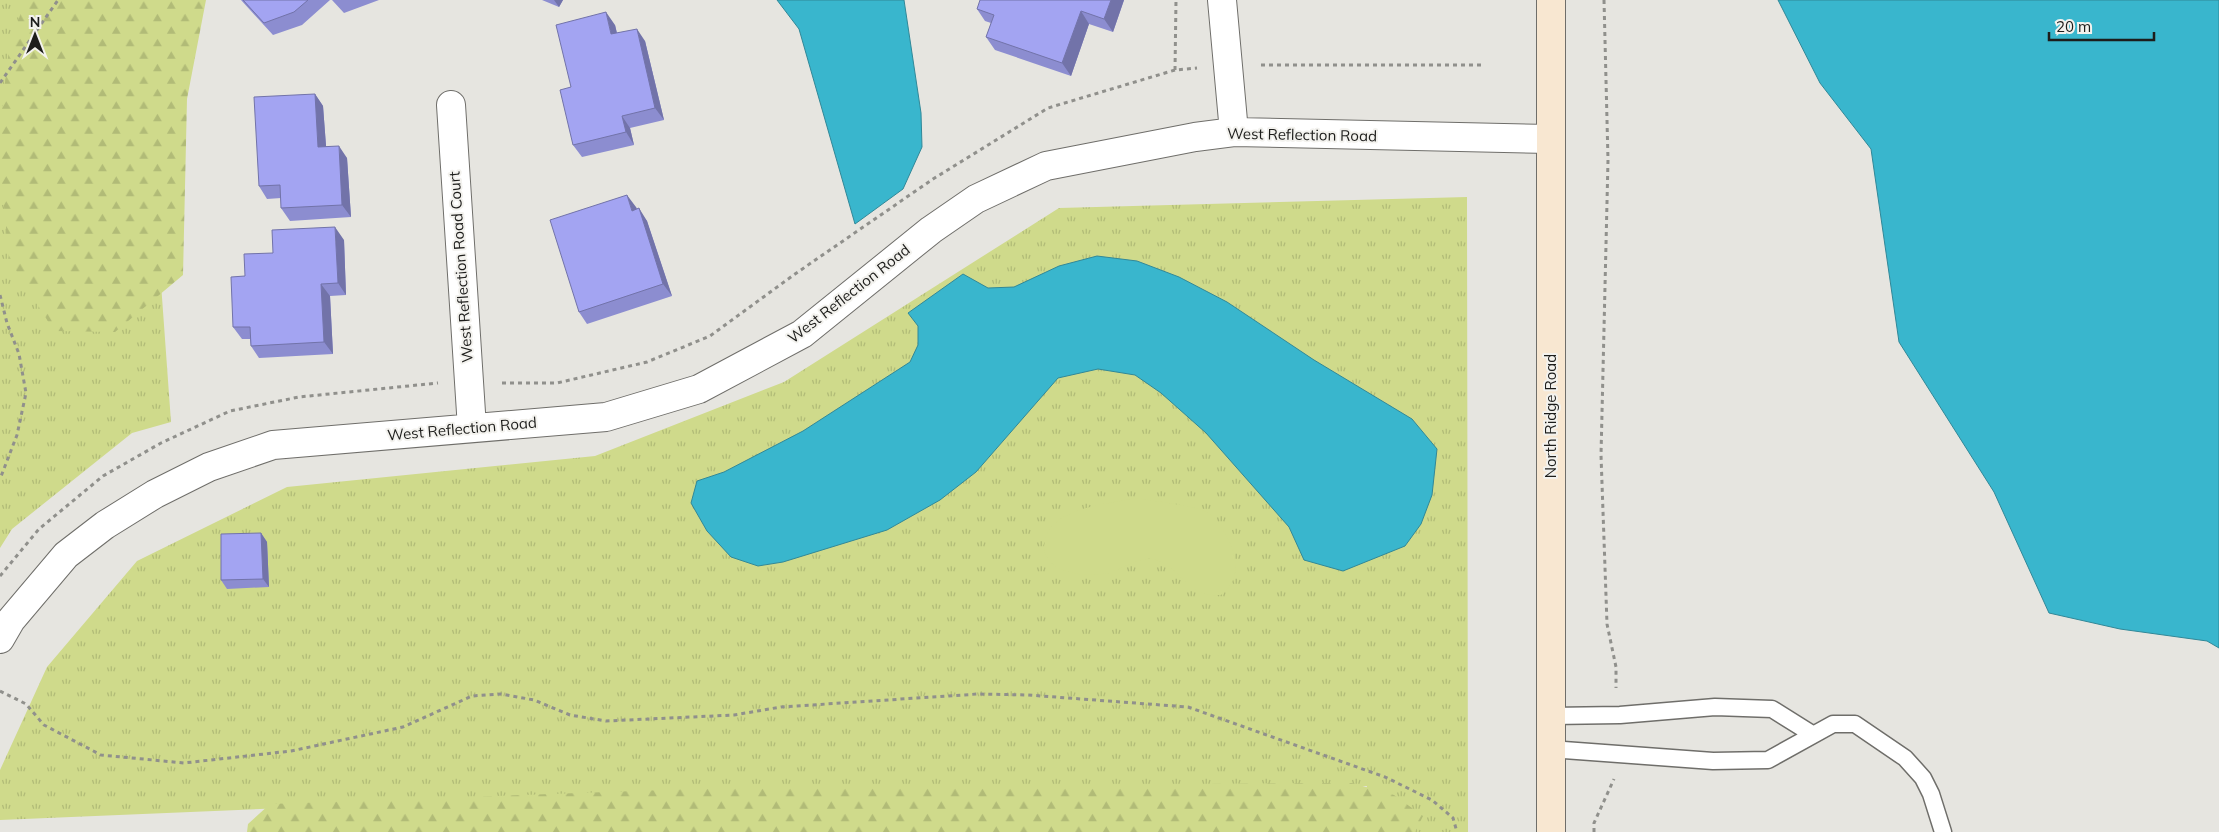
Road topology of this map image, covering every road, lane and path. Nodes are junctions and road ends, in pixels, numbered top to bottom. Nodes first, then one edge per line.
1 (58, 0) edge
2 (1176, 0) edge
3 (1222, 0) edge
4 (1551, 0) edge
5 (1604, 0) edge
6 (1480, 65) dead end
7 (1228, 66) junction
8 (1175, 70) junction
9 (0, 83) edge
10 (451, 105) dead end
11 (1234, 132) junction
12 (1550, 139) junction
13 (0, 295) edge
14 (469, 383) junction
15 (472, 428) junction
16 (0, 479) edge
17 (0, 576) edge
18 (0, 639) edge
19 (0, 691) edge
20 (1615, 715) junction
21 (1551, 716) junction
22 (1812, 734) junction
23 (1550, 749) junction
24 (1614, 754) junction
25 (1457, 832) edge
26 (1551, 832) edge
27 (1594, 832) edge
28 (1943, 832) edge

1 - 9 path
2 - 8 path
3 - 7 street
4 - 12 main road, North Ridge Road
5 - 20 path
6 - 7 path
7 - 8 path
7 - 11 street
8 - 14 path
10 - 14 street, West Reflection Road Court
11 - 12 street, West Reflection Road
11 - 15 street, West Reflection Road
12 - 21 main road, North Ridge Road
13 - 16 path
14 - 15 street, West Reflection Road Court
14 - 17 path
15 - 18 street, West Reflection Road
19 - 25 path
20 - 21 lane
20 - 22 lane
21 - 23 main road, North Ridge Road
22 - 24 lane
22 - 28 lane
23 - 24 lane
23 - 26 main road, North Ridge Road
24 - 27 path

